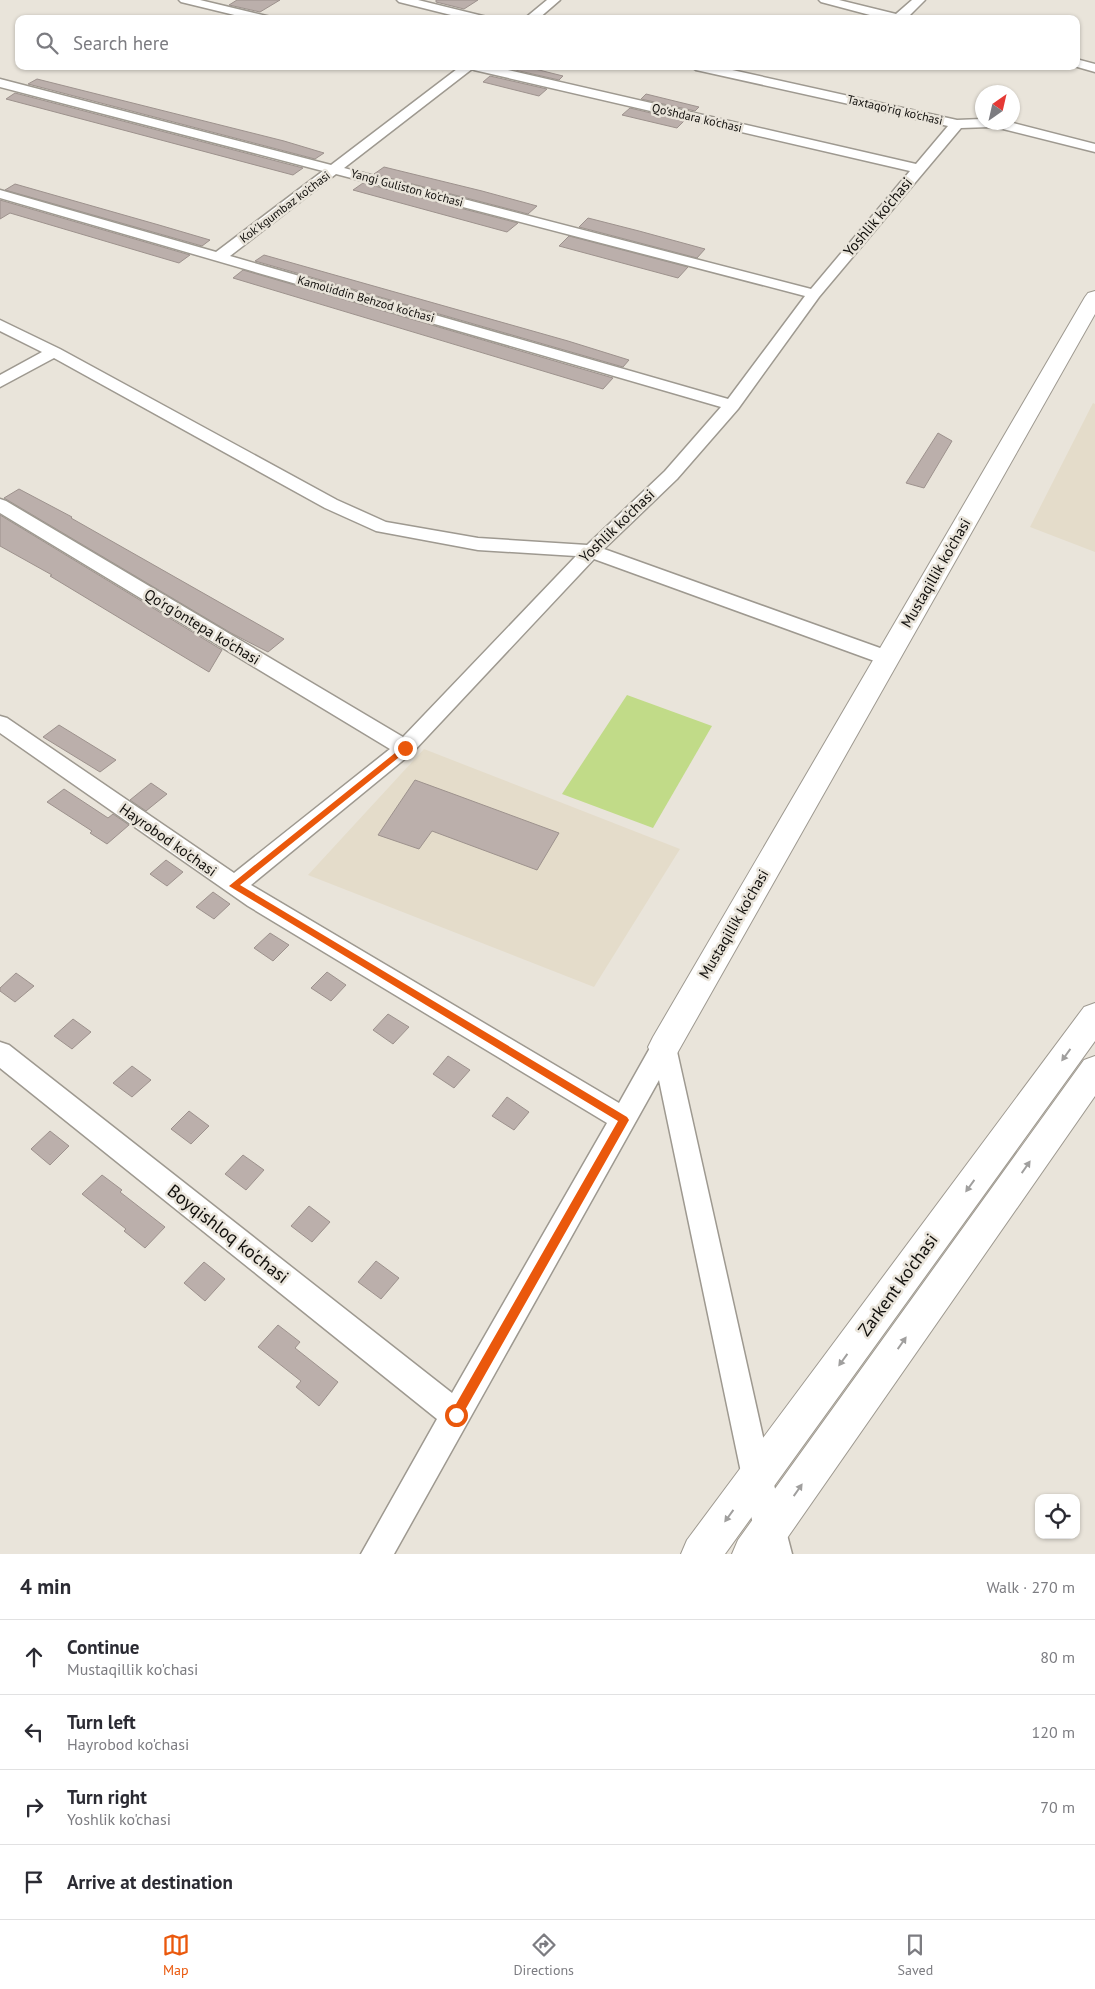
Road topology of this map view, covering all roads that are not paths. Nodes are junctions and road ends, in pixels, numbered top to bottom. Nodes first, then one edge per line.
1 (185, 0) edge
2 (403, 0) edge
3 (554, 0) edge
4 (825, 0) edge
5 (919, 0) edge
6 (250, 15) edge
7 (466, 15) edge
8 (535, 15) edge
9 (884, 15) edge
10 (904, 15) edge
11 (1080, 64) edge
12 (1095, 68) edge
13 (464, 70) edge
14 (491, 70) edge
15 (714, 70) edge
16 (0, 83) edge
17 (957, 124) junction
18 (1095, 148) edge
19 (335, 169) junction
20 (919, 169) junction
21 (0, 194) edge
22 (220, 256) junction
23 (814, 294) junction
24 (1095, 297) edge
25 (0, 325) edge
26 (54, 352) junction
27 (0, 382) edge
28 (732, 405) junction
29 (0, 505) edge
30 (591, 551) junction
31 (887, 658) junction
32 (0, 723) edge
33 (405, 748) junction
34 (234, 886) junction
35 (1095, 1016) edge
36 (664, 1047) junction
37 (0, 1053) edge
38 (1095, 1070) edge
39 (624, 1120) junction
40 (456, 1415) junction
41 (757, 1477) junction
42 (766, 1546) edge
43 (377, 1554) edge
44 (701, 1554) edge

1 - 6 street
2 - 7 street
3 - 8 street
4 - 9 street
5 - 10 street
11 - 12 street
13 - 19 street, Kok'kgumbaz ko'chasi
14 - 20 street, Qo'shdara ko'chasi
15 - 17 street, Taxtaqo'riq ko'chasi
16 - 19 street, Yangi Guliston ko'chasi
17 - 18 street, Taxtaqo'riq ko'chasi
17 - 20 street, Yoshlik ko'chasi
19 - 22 street, Kok'kgumbaz ko'chasi
19 - 23 street, Yangi Guliston ko'chasi
20 - 23 street, Yoshlik ko'chasi
21 - 22 street, Kamoliddin Behzod ko'chasi
22 - 28 street, Kamoliddin Behzod ko'chasi
23 - 28 street, Yoshlik ko'chasi
24 - 31 main road, Mustaqillik ko'chasi
25 - 26 street
26 - 27 street
26 - 30 street
28 - 30 street, Yoshlik ko'chasi
29 - 33 street, Qo'rg'ontepa ko'chasi
30 - 31 street
30 - 33 street, Yoshlik ko'chasi
31 - 36 main road, Mustaqillik ko'chasi
32 - 34 street, Hayrobod ko'chasi
33 - 34 street, Yoshlik ko'chasi
34 - 39 street, Hayrobod ko'chasi
35 -> 41 main road, Zarkent ko'chasi
36 - 39 street, Mustaqillik ko'chasi
36 - 41 street
37 - 40 street, Boyqishloq ko'chasi
42 -> 38 main road
39 - 40 street, Mustaqillik ko'chasi
40 - 43 street, Mustaqillik ko'chasi
41 - 42 street
41 -> 44 main road, Zarkent ko'chasi

